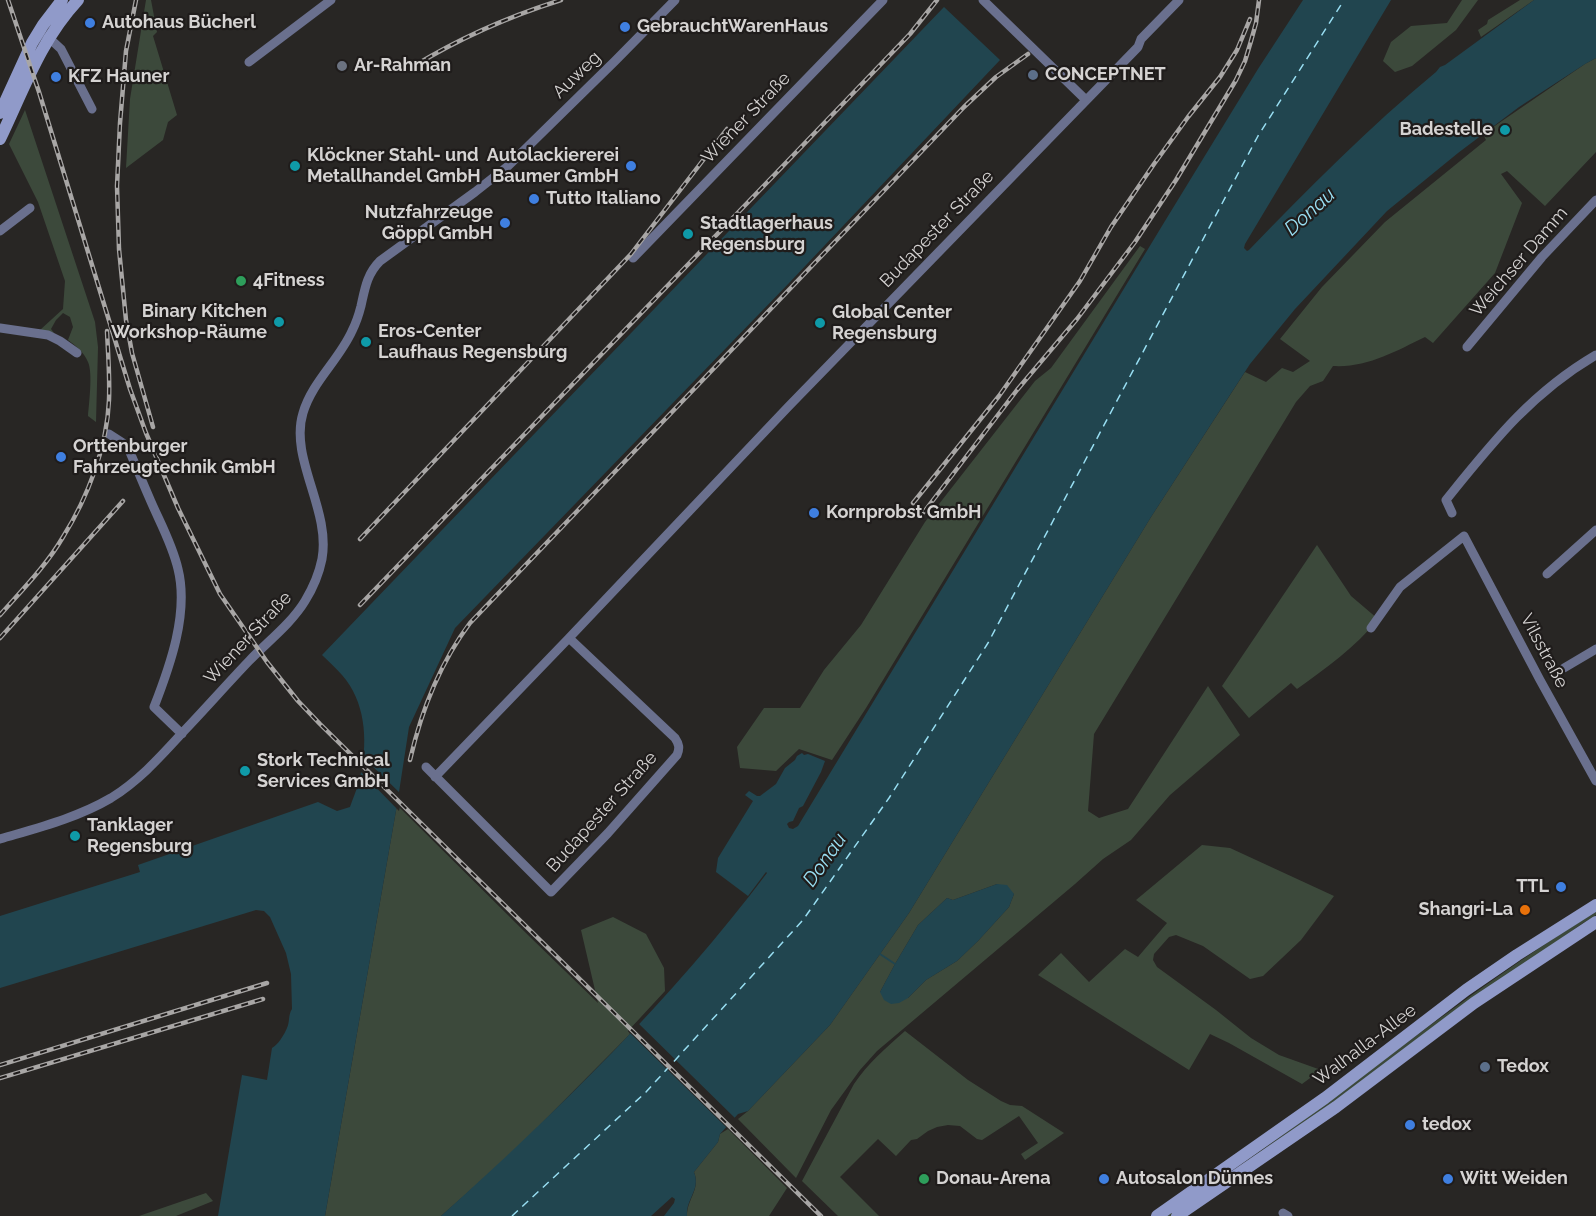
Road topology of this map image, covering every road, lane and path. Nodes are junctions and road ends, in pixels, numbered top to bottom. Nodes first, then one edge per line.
1 (62, 0) edge
2 (78, 0) edge
3 (331, 0) edge
4 (675, 0) edge
5 (884, 0) edge
6 (983, 0) edge
7 (1179, 0) edge
8 (48, 38) junction
9 (249, 62) dead end
10 (1086, 100) junction
11 (92, 109) dead end
12 (0, 113) edge
13 (0, 139) edge
14 (499, 173) joint
15 (1596, 200) edge
16 (30, 208) dead end
17 (0, 231) edge
18 (633, 258) dead end
19 (0, 328) edge
20 (1467, 347) dead end
21 (77, 353) dead end
22 (1596, 355) edge
23 (109, 434) dead end
24 (1452, 513) dead end
25 (1596, 530) edge
26 (1546, 574) dead end
27 (1371, 628) dead end
28 (569, 638) junction
29 (1596, 649) edge
30 (1564, 668) dead end
31 (182, 734) junction
32 (426, 767) dead end
33 (1594, 775) edge
34 (435, 777) junction
35 (0, 839) edge
36 (1596, 905) edge
37 (1596, 922) edge
38 (1157, 1216) edge
39 (1177, 1216) edge

1 - 12 main road
2 - 8 main road
3 - 9 street
4 - 14 street, Auweg
5 - 18 street, Wiener Straße
6 - 10 street
7 - 10 street, Budapester Straße
8 - 11 street
8 - 13 main road
10 - 28 street, Budapester Straße
14 - 31 street, Wiener Straße
15 - 20 street, Weichser Damm
16 - 17 street
19 - 21 street
22 - 24 street
23 - 31 street
25 - 26 street
27 - 33 street, Vilsstraße
28 - 34 street, Budapester Straße
28 - 34 street, Budapester Straße
29 - 30 street
31 - 35 street, Wiener Straße
32 - 34 street, Budapester Straße
36 - 38 main road, Walhalla-Allee
37 - 39 main road, Walhalla-Allee

